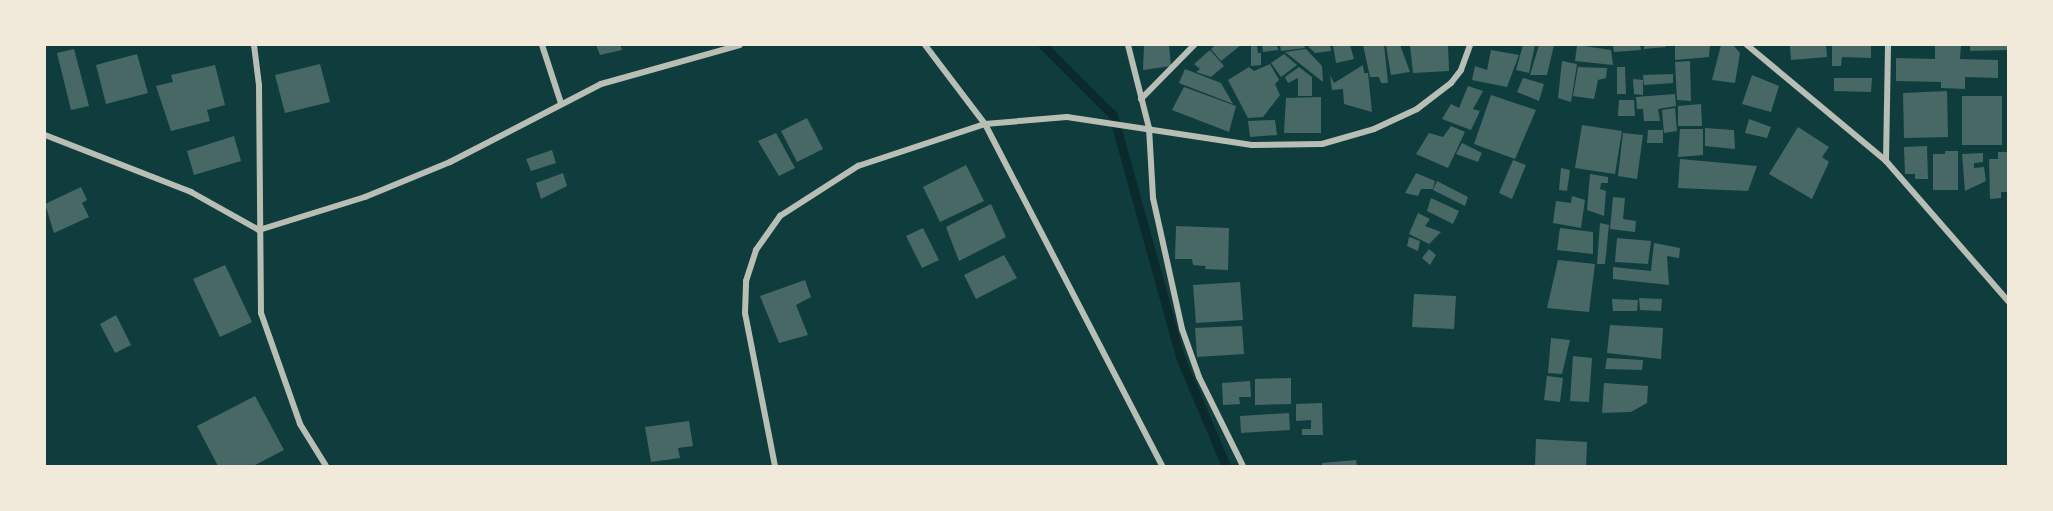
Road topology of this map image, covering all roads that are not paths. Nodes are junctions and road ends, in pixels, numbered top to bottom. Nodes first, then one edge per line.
1 (254, 45) edge
2 (542, 45) edge
3 (740, 45) edge
4 (925, 45) edge
5 (1128, 45) edge
6 (1194, 45) edge
7 (1470, 45) edge
8 (1747, 45) edge
9 (1888, 45) edge
10 (1141, 99) junction
11 (561, 103) junction
12 (985, 124) junction
13 (1149, 128) junction
14 (45, 135) edge
15 (1886, 161) junction
16 (259, 230) junction
17 (2008, 301) edge
18 (326, 466) edge
19 (774, 466) edge
20 (1162, 466) edge
21 (1243, 466) edge

1 - 16 street
2 - 11 street
3 - 11 street
4 - 12 street
5 - 10 street
6 - 10 street
7 - 13 street
8 - 15 street
9 - 15 street
10 - 13 street
11 - 16 street
12 - 13 street
12 - 19 street
12 - 20 street
13 - 21 street
14 - 16 street
15 - 17 street
16 - 18 street

